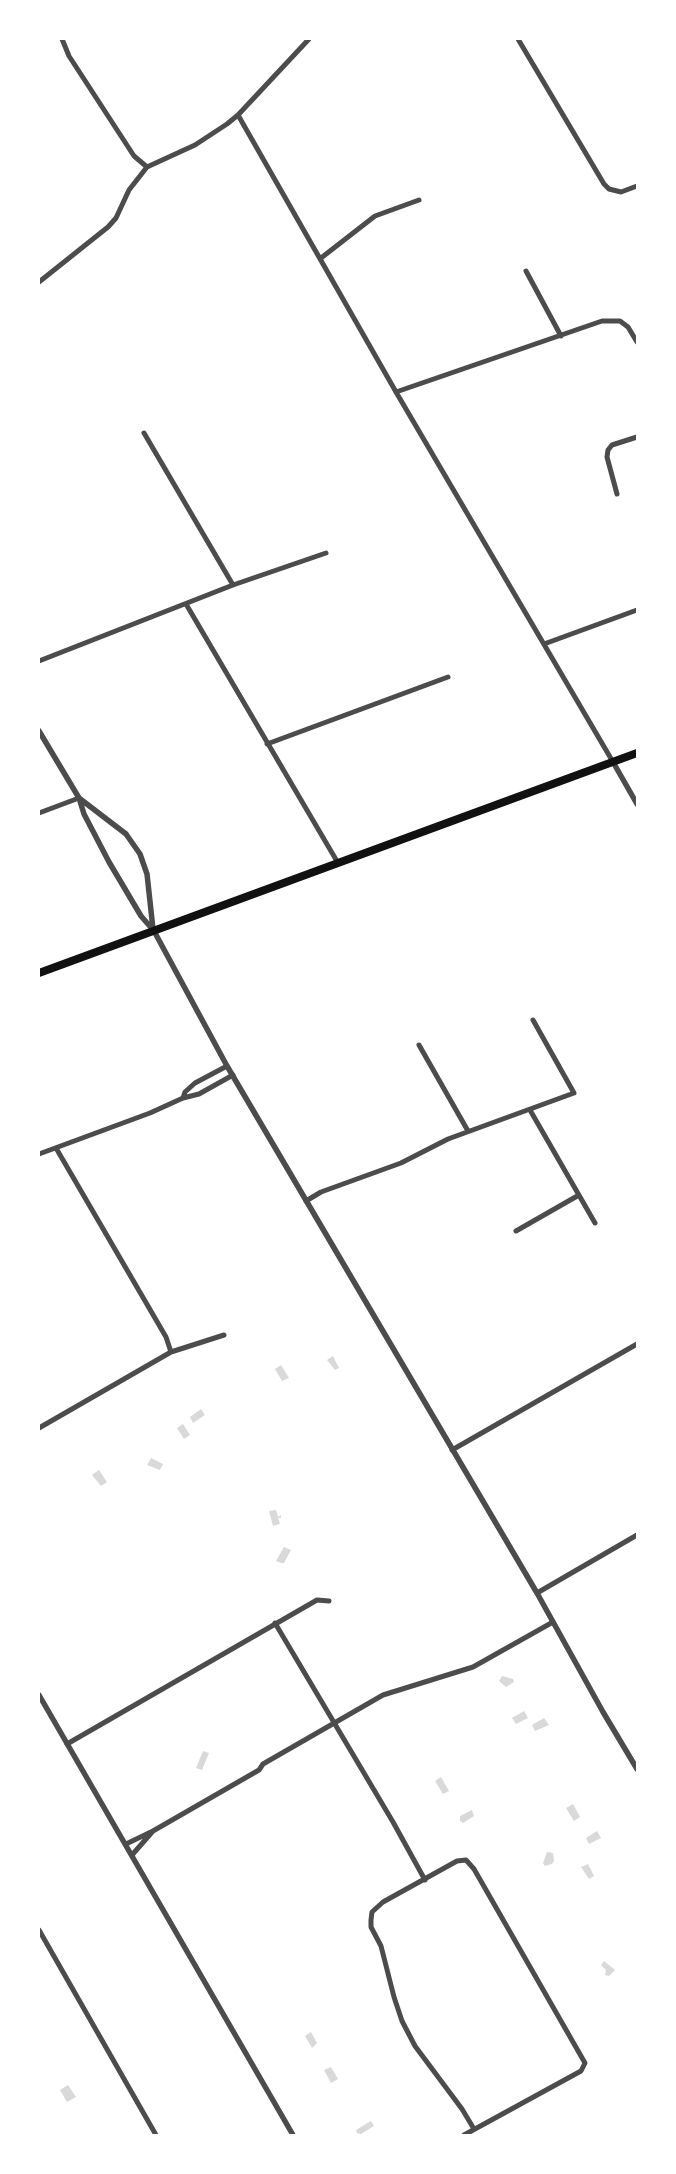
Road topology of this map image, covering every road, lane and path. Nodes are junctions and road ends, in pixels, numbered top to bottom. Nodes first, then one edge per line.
1 (62, 39) edge
2 (309, 39) edge
3 (518, 39) edge
4 (238, 115) junction
5 (147, 167) junction
6 (637, 186) edge
7 (419, 200) dead end
8 (321, 258) junction
9 (526, 271) dead end
10 (39, 282) edge
11 (561, 336) junction
12 (637, 342) edge
13 (396, 392) junction
14 (144, 432) dead end
15 (637, 438) edge
16 (617, 494) dead end
17 (326, 553) dead end
18 (233, 585) junction
19 (186, 604) junction
20 (637, 610) edge
21 (544, 644) junction
22 (39, 661) edge
23 (448, 677) dead end
24 (39, 731) edge
25 (267, 744) junction
26 (637, 753) edge
27 (613, 762) junction
28 (79, 798) junction
29 (637, 804) edge
30 (39, 813) edge
31 (338, 863) junction
32 (154, 931) junction
33 (39, 972) edge
34 (533, 1020) dead end
35 (419, 1045) dead end
36 (227, 1066) junction
37 (233, 1075) junction
38 (183, 1098) junction
39 (530, 1110) junction
40 (468, 1131) junction
41 (56, 1148) junction
42 (39, 1154) edge
43 (579, 1195) junction
44 (306, 1201) junction
45 (595, 1222) dead end
46 (516, 1231) dead end
47 (224, 1335) dead end
48 (637, 1344) edge
49 (171, 1352) junction
50 (39, 1428) edge
51 (452, 1450) junction
52 (637, 1535) edge
53 (537, 1593) junction
54 (328, 1601) dead end
55 (553, 1622) junction
56 (275, 1623) junction
57 (39, 1695) edge
58 (334, 1723) junction
59 (67, 1744) junction
60 (637, 1769) edge
61 (154, 1831) junction
62 (126, 1844) junction
63 (132, 1854) junction
64 (424, 1880) junction
65 (39, 1930) edge
66 (474, 2129) junction
67 (156, 2135) edge
68 (293, 2135) edge
69 (464, 2135) edge

1 - 5 street
2 - 4 street
3 - 6 street
4 - 5 street
4 - 8 street
5 - 10 street
7 - 8 street
8 - 13 street
9 - 11 street
11 - 12 street
11 - 13 street
13 - 21 street
14 - 18 street
15 - 16 street
17 - 18 street
18 - 19 street
19 - 22 street
19 - 25 street
20 - 21 street
21 - 27 street
23 - 25 street
24 - 28 street
25 - 31 street
26 - 27 main road
27 - 29 street
27 - 31 main road
28 - 30 street
28 - 32 street
28 - 32 street
31 - 32 main road
32 - 33 main road
32 - 36 street
34 - 39 street
35 - 40 street
36 - 37 street
36 - 38 street
37 - 38 street
37 - 44 street
38 - 41 street
39 - 40 street
39 - 43 street
40 - 44 street
41 - 42 street
41 - 49 street
43 - 45 street
43 - 46 street
44 - 51 street
47 - 49 street
48 - 51 street
49 - 50 street
51 - 53 street
52 - 53 street
53 - 55 street
54 - 56 street
55 - 58 street
55 - 60 street
56 - 58 street
56 - 59 street
57 - 59 street
58 - 61 street
58 - 64 street
59 - 62 street
61 - 62 street
61 - 63 street
62 - 63 street
63 - 68 street
64 - 66 street
64 - 66 street
65 - 67 street
66 - 69 street

